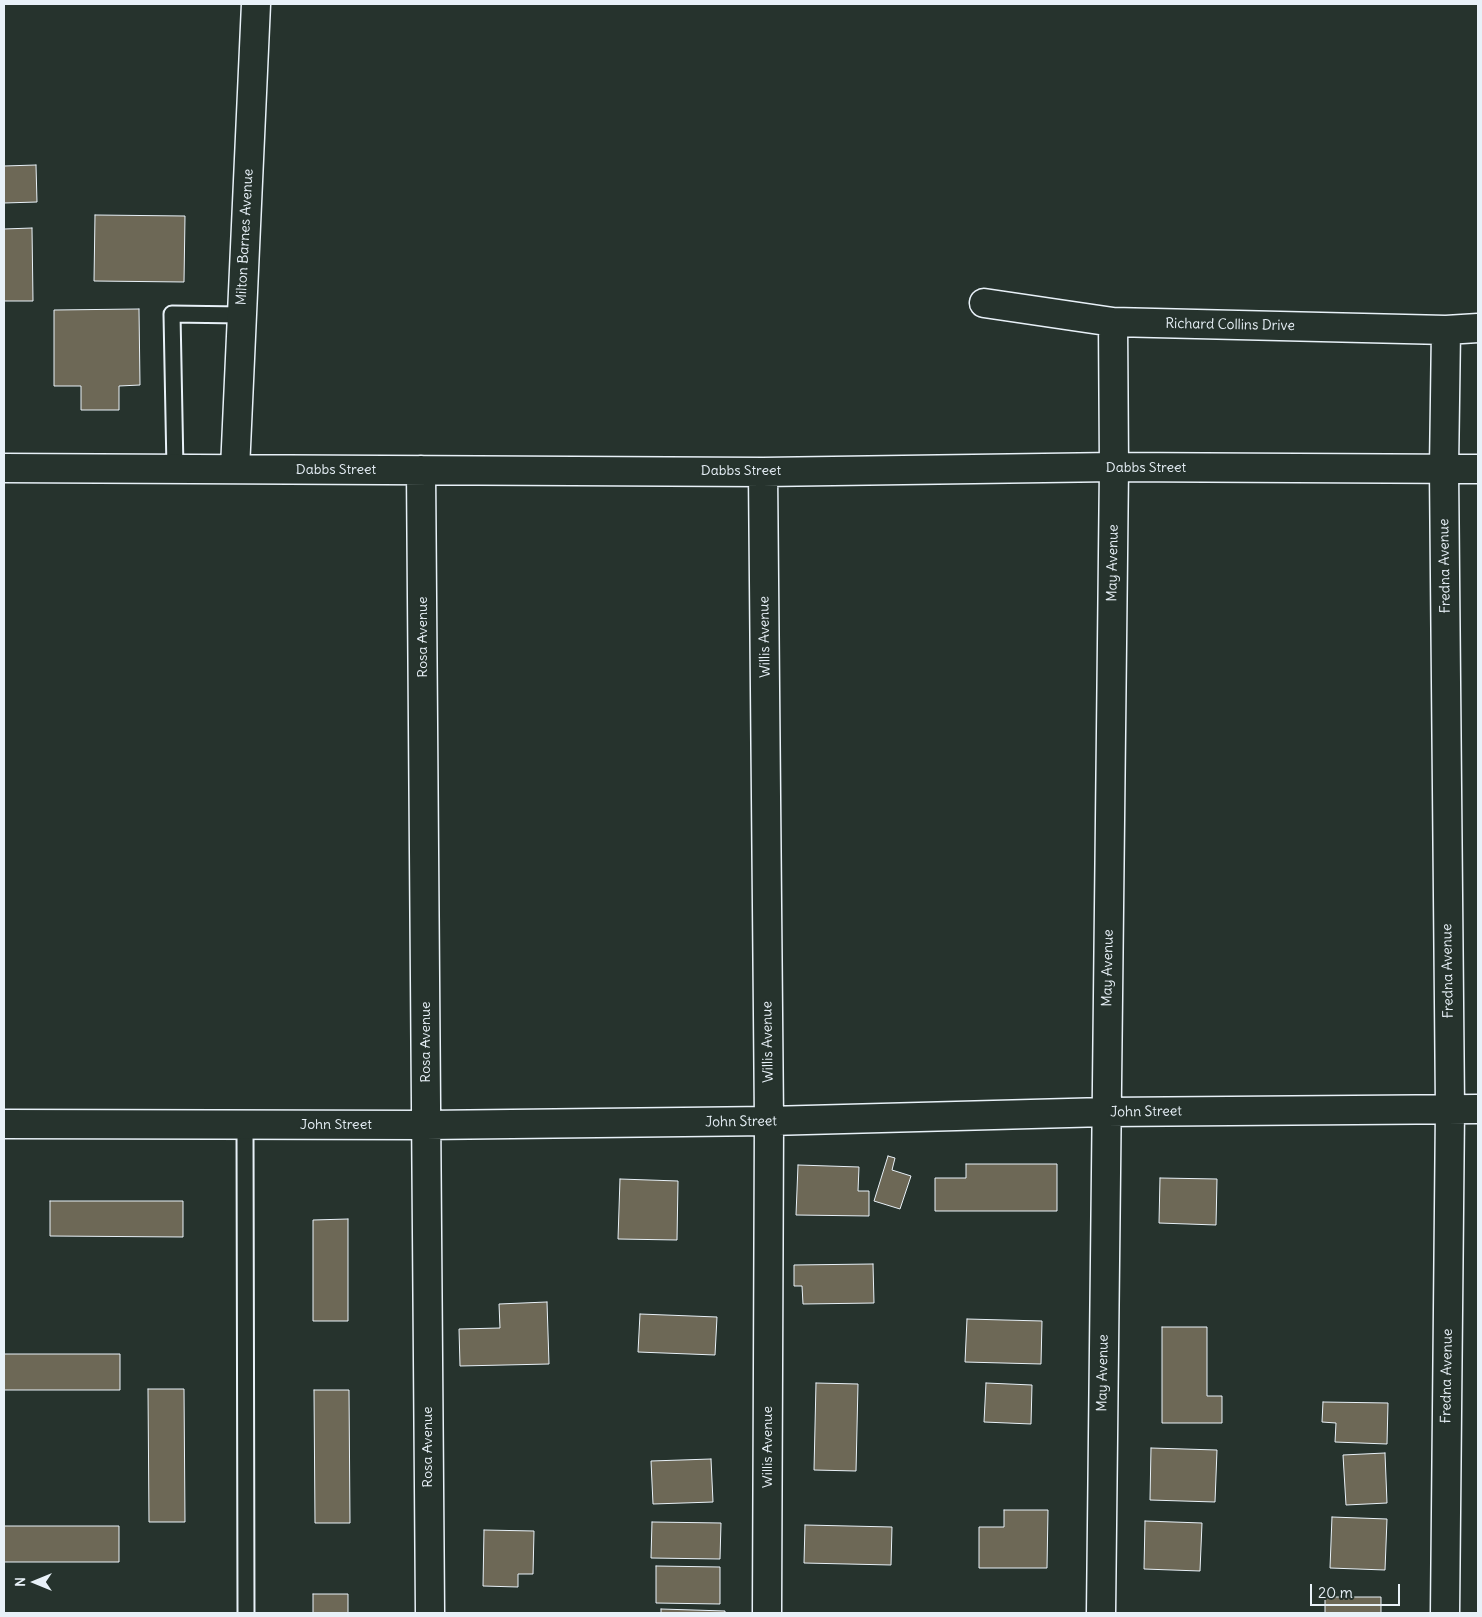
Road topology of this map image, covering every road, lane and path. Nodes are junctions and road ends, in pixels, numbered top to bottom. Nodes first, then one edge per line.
1 (256, 4) edge
2 (984, 303) dead end
3 (242, 315) junction
4 (1113, 322) junction
5 (1478, 328) edge
6 (1446, 330) junction
7 (1114, 467) junction
8 (4, 468) edge
9 (1478, 469) edge
10 (175, 470) junction
11 (235, 470) junction
12 (421, 470) junction
13 (1444, 470) junction
14 (763, 472) junction
15 (1450, 1108) junction
16 (1478, 1109) edge
17 (1106, 1112) junction
18 (769, 1121) junction
19 (4, 1124) edge
20 (426, 1125) junction
21 (245, 1126) junction
22 (246, 1613) edge
23 (430, 1613) edge
24 (767, 1613) edge
25 (1101, 1613) edge
26 (1445, 1613) edge

1 - 3 street, Milton Barnes Avenue
2 - 4 street, Richard Collins Drive
3 - 10 lane
3 - 11 street, Milton Barnes Avenue
4 - 6 street, Richard Collins Drive
4 - 7 street, May Avenue
5 - 6 street, Richard Collins Drive
6 - 13 street, Fredna Avenue
7 - 13 street, Dabbs Street
7 - 14 street, Dabbs Street
7 - 17 street, May Avenue
8 - 10 street, Dabbs Street
9 - 13 street, Dabbs Street
10 - 11 street, Dabbs Street
11 - 12 street, Dabbs Street
12 - 14 street, Dabbs Street
12 - 20 street, Rosa Avenue
13 - 15 street, Fredna Avenue
14 - 18 street, Willis Avenue
15 - 16 street, John Street
15 - 17 street, John Street
15 - 26 street, Fredna Avenue
17 - 18 street, John Street
17 - 25 street, May Avenue
18 - 20 street, John Street
18 - 24 street, Willis Avenue
19 - 21 street, John Street
20 - 21 street, John Street
20 - 23 street, Rosa Avenue
21 - 22 lane

